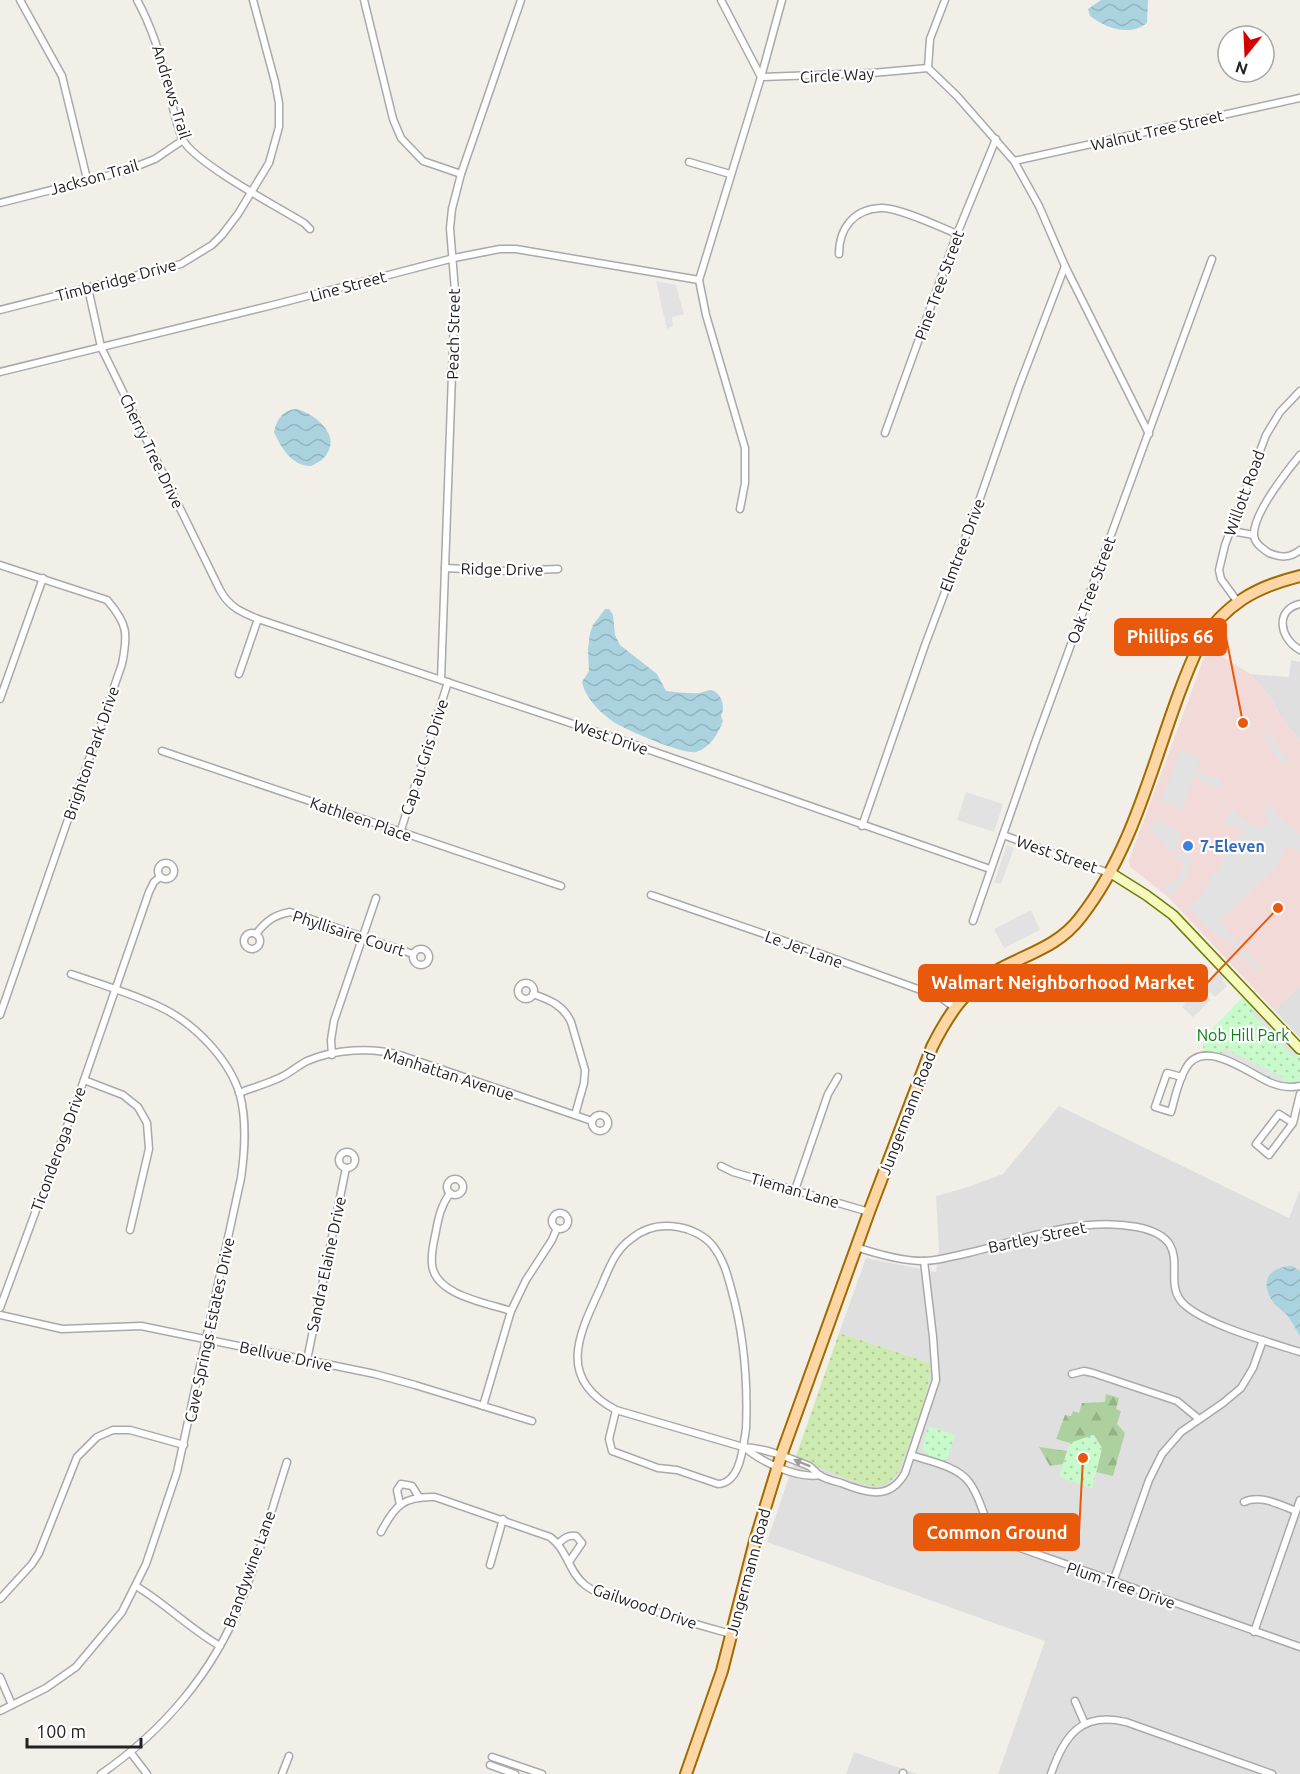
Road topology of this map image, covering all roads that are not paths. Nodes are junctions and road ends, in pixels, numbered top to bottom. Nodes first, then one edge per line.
1 (20, 0) edge
2 (137, 0) edge
3 (253, 0) edge
4 (364, 0) edge
5 (521, 0) edge
6 (721, 0) edge
7 (782, 0) edge
8 (945, 0) edge
9 (928, 68) junction
10 (762, 77) junction
11 (1300, 98) edge
12 (996, 139) junction
13 (183, 140) junction
14 (1014, 161) junction
15 (689, 162) dead end
16 (461, 174) junction
17 (730, 174) junction
18 (87, 179) junction
19 (252, 192) junction
20 (0, 203) edge
21 (310, 229) dead end
22 (957, 234) junction
23 (839, 254) dead end
24 (454, 258) junction
25 (1212, 259) dead end
26 (1065, 266) junction
27 (699, 280) junction
28 (88, 288) junction
29 (0, 310) edge
30 (101, 347) junction
31 (0, 372) edge
32 (1300, 391) edge
33 (885, 433) dead end
34 (1149, 434) junction
35 (1300, 455) edge
36 (740, 508) dead end
37 (1231, 531) junction
38 (1254, 535) junction
39 (1300, 550) edge
40 (0, 565) edge
41 (445, 568) junction
42 (558, 569) dead end
43 (1300, 576) edge
44 (43, 578) junction
45 (1238, 601) junction
46 (1300, 604) edge
47 (232, 607) joint
48 (258, 619) junction
49 (1300, 650) edge
50 (239, 674) dead end
51 (445, 681) junction
52 (0, 699) edge
53 (162, 751) dead end
54 (862, 826) junction
55 (400, 833) junction
56 (1003, 835) junction
57 (990, 869) junction
58 (1111, 873) junction
59 (160, 877) dead end
60 (561, 886) dead end
61 (651, 895) dead end
62 (376, 898) dead end
63 (973, 921) dead end
64 (256, 934) dead end
65 (364, 936) junction
66 (413, 954) dead end
67 (71, 974) dead end
68 (114, 989) junction
69 (533, 994) dead end
70 (954, 1007) junction
71 (0, 1014) edge
72 (1300, 1049) edge
73 (332, 1054) junction
74 (838, 1077) dead end
75 (1182, 1077) junction
76 (84, 1080) junction
77 (1300, 1086) edge
78 (239, 1093) junction
79 (1300, 1094) edge
80 (575, 1115) junction
81 (592, 1121) dead end
82 (1293, 1123) junction
83 (722, 1166) dead end
84 (346, 1168) dead end
85 (795, 1190) junction
86 (450, 1193) dead end
87 (869, 1212) junction
88 (557, 1228) dead end
89 (130, 1230) dead end
90 (856, 1247) junction
91 (924, 1261) junction
92 (0, 1308) edge
93 (511, 1311) junction
94 (0, 1315) edge
95 (207, 1340) junction
96 (1263, 1340) junction
97 (1300, 1352) edge
98 (307, 1360) junction
99 (1072, 1374) dead end
100 (483, 1406) junction
101 (616, 1410) junction
102 (1198, 1419) junction
103 (532, 1421) dead end
104 (184, 1445) junction
105 (743, 1447) junction
106 (911, 1455) junction
107 (780, 1461) junction
108 (287, 1462) dead end
109 (819, 1476) junction
110 (419, 1497) junction
111 (1300, 1500) edge
112 (1244, 1502) dead end
113 (400, 1505) junction
114 (1296, 1510) junction
115 (503, 1519) junction
116 (381, 1532) dead end
117 (559, 1543) junction
118 (569, 1562) junction
119 (490, 1565) dead end
120 (1113, 1582) junction
121 (136, 1586) junction
122 (0, 1599) edge
123 (1254, 1632) junction
124 (731, 1634) junction
125 (220, 1646) junction
126 (1300, 1647) edge
127 (0, 1677) edge
128 (1075, 1701) dead end
129 (12, 1705) junction
130 (0, 1711) edge
131 (1085, 1724) junction
132 (131, 1753) junction
133 (289, 1756) dead end
134 (492, 1757) dead end
135 (490, 1765) dead end
136 (101, 1774) edge
137 (147, 1774) edge
138 (282, 1774) edge
139 (515, 1774) edge
140 (542, 1774) edge
141 (686, 1774) edge
142 (1051, 1774) edge
143 (1272, 1774) edge

1 - 18 street
2 - 13 street, Andrews Trail
3 - 19 street, Timberidge Drive
4 - 16 street
5 - 16 street, Peach Street
6 - 10 street
7 - 10 street
8 - 9 street
9 - 10 street, Circle Way
9 - 12 street
10 - 17 street
11 - 14 street, Walnut Tree Street
12 - 14 street
12 - 22 street, Pine Tree Street
13 - 18 street, Jackson Trail
13 - 19 street, Andrews Trail
14 - 26 street
15 - 17 street
16 - 24 street, Peach Street
17 - 27 street
18 - 20 street, Jackson Trail
19 - 21 street, Andrews Trail
19 - 28 street, Timberidge Drive
22 - 23 street
22 - 33 street, Pine Tree Street
24 - 27 street, Line Street
24 - 30 street, Line Street
24 - 41 street, Peach Street
25 - 34 street, Oak Tree Street
26 - 34 street
26 - 54 street, Elmtree Drive
27 - 36 street
28 - 29 street, Timberidge Drive
28 - 30 street, Cherry Tree Drive
30 - 31 street, Line Street
30 - 47 street, Cherry Tree Drive
32 - 37 street, Willott Road
34 - 56 street, Oak Tree Street
35 - 38 street
37 - 38 street
37 - 45 street, Willott Road
38 - 39 street
40 - 44 street, Brighton Park Drive
41 - 42 street, Ridge Drive
41 - 51 street, Peach Street
43 - 45 main road, Jungermann Road
44 - 52 street
44 - 71 street, Brighton Park Drive
45 - 58 main road, Jungermann Road
46 - 49 street
47 - 48 street, West Drive
48 - 50 street
48 - 51 street, West Drive
51 - 54 street, West Drive
51 - 55 street, Cap au Gris Drive
53 - 55 street, Kathleen Place
54 - 57 street, West Drive
55 - 60 street, Kathleen Place
56 - 57 street, Oak Tree Street
56 - 58 street, West Street
57 - 63 street, Oak Tree Street
58 - 70 main road, Jungermann Road
58 - 72 street
59 - 68 street, Ticonderoga Drive
61 - 70 street, Le Jer Lane
62 - 65 street
64 - 65 street, Phyllisaire Court
65 - 66 street, Phyllisaire Court
65 - 73 street
67 - 68 street, Cave Springs Estates Drive
68 - 76 street, Ticonderoga Drive
68 - 78 street, Cave Springs Estates Drive
69 - 80 street
70 - 87 main road, Jungermann Road
73 - 78 street, Manhattan Avenue
73 - 80 street, Manhattan Avenue
74 - 85 street
75 - 75 street
75 - 77 street
76 - 89 street
76 - 92 street, Ticonderoga Drive
78 - 95 street, Cave Springs Estates Drive
79 - 82 street
80 - 81 street, Manhattan Avenue
82 - 82 street
83 - 85 street, Tieman Lane
84 - 98 street, Sandra Elaine Drive
85 - 87 street, Tieman Lane
86 - 93 street
87 - 90 main road, Jungermann Road
88 - 93 street
90 - 91 street, Bartley Street
90 - 107 main road, Jungermann Road
91 - 96 street, Bartley Street
91 - 106 street
93 - 100 street
94 - 95 street, Bellvue Drive
95 - 98 street, Bellvue Drive
95 - 104 street, Cave Springs Estates Drive
96 - 97 street, Bartley Street
96 - 102 street
98 - 100 street, Bellvue Drive
99 - 102 street
100 - 103 street, Bellvue Drive
101 - 105 street
101 - 105 street
101 - 105 street
102 - 120 street
104 - 121 street, Cave Springs Estates Drive
104 - 122 street
105 - 107 street
105 - 107 street
106 - 109 street
106 - 120 street, Plum Tree Drive
107 - 109 street
109 -> 107 street
107 - 124 main road, Jungermann Road
108 - 125 street, Brandywine Lane
110 - 113 street
110 - 113 street
110 - 115 street
111 - 114 street
112 - 114 street
113 - 116 street
114 - 123 street
115 - 117 street
115 - 119 street
117 - 118 street, Gailwood Drive
117 - 118 street
118 - 124 street, Gailwood Drive
120 - 123 street, Plum Tree Drive
121 - 125 street
121 - 129 street, Cave Springs Estates Drive
123 - 126 street, Plum Tree Drive
124 - 141 main road, Jungermann Road
125 - 132 street, Brandywine Lane
127 - 129 street
128 - 131 street
129 - 130 street, Cave Springs Estates Drive
131 - 142 street
131 - 143 street
132 - 136 street, Brandywine Lane
132 - 137 street
133 - 138 street
134 - 140 street
135 - 139 street

